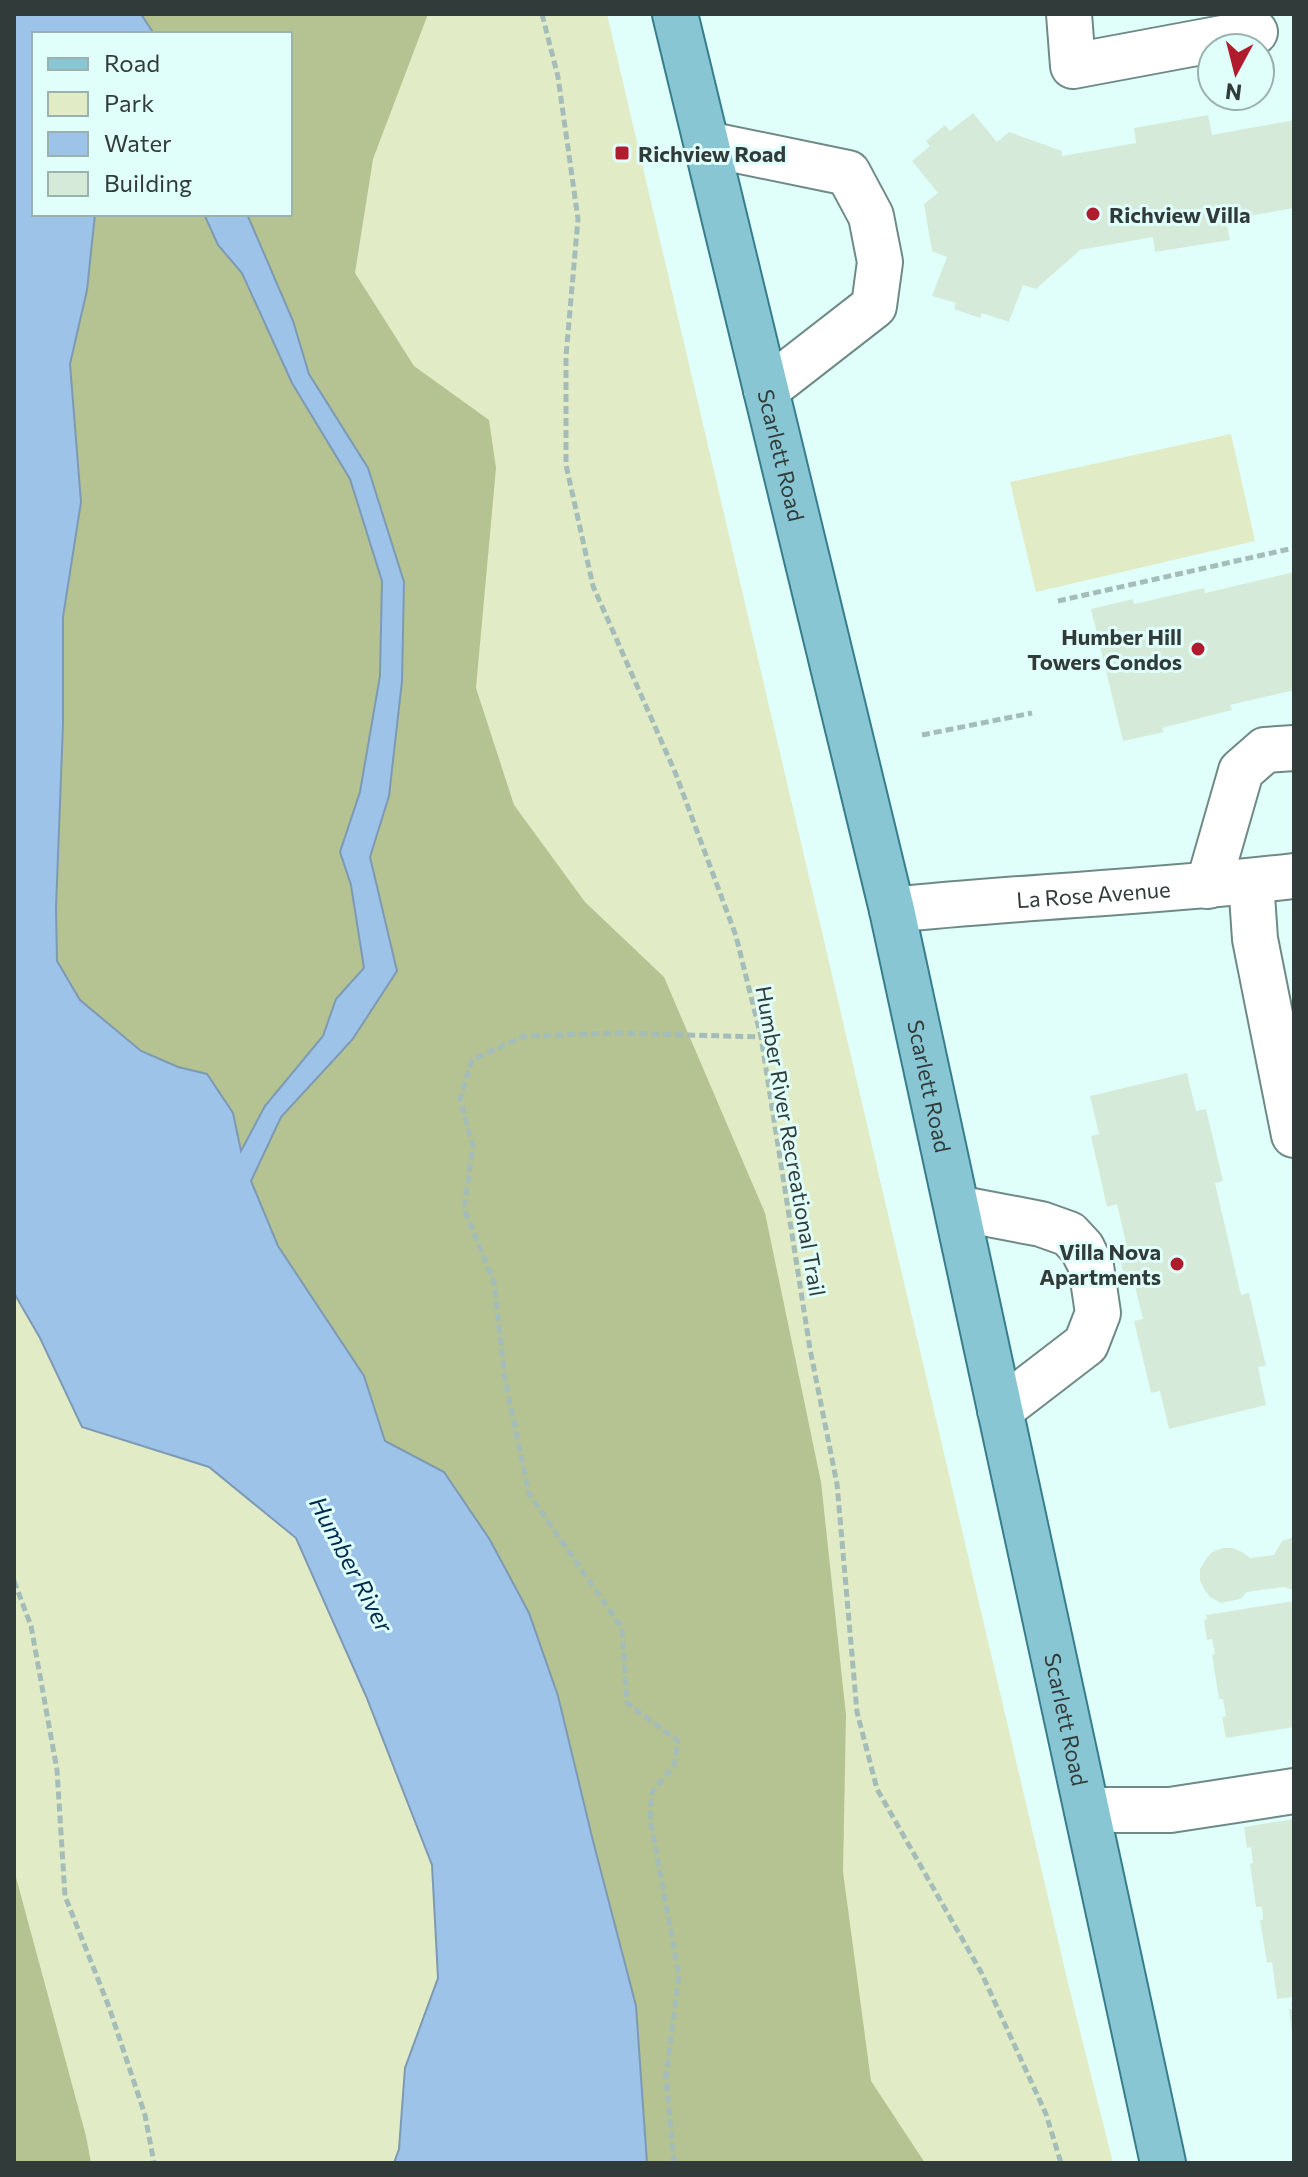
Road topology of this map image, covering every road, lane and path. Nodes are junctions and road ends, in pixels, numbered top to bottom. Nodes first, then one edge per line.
1 (542, 14) edge
2 (675, 14) edge
3 (1069, 14) edge
4 (1196, 43) edge
5 (707, 144) junction
6 (766, 390) junction
7 (1294, 548) edge
8 (1058, 601) dead end
9 (1032, 713) dead end
10 (922, 735) dead end
11 (1294, 748) edge
12 (1294, 876) edge
13 (1251, 881) junction
14 (1208, 886) junction
15 (892, 910) junction
16 (761, 1037) junction
17 (1294, 1135) edge
18 (957, 1208) junction
19 (1000, 1410) junction
20 (14, 1581) edge
21 (1294, 1791) edge
22 (1087, 1810) junction
23 (154, 2163) edge
24 (674, 2163) edge
25 (1061, 2163) edge
26 (1163, 2163) edge

1 - 16 path, Humber River Recreational Trail
2 - 5 main road, Scarlett Road
3 - 4 street
5 - 6 main road, Scarlett Road
5 - 6 street
6 - 15 main road, Scarlett Road
7 - 8 path
9 - 10 path
11 - 14 street
12 - 13 street, La Rose Avenue
13 - 14 street, La Rose Avenue
13 - 17 street
14 - 15 street, La Rose Avenue
15 - 18 main road, Scarlett Road
16 - 24 path
16 - 25 path, Humber River Recreational Trail
18 - 19 main road, Scarlett Road
18 - 19 street
19 - 22 main road, Scarlett Road
20 - 23 path
21 - 22 street
22 - 26 main road, Scarlett Road

